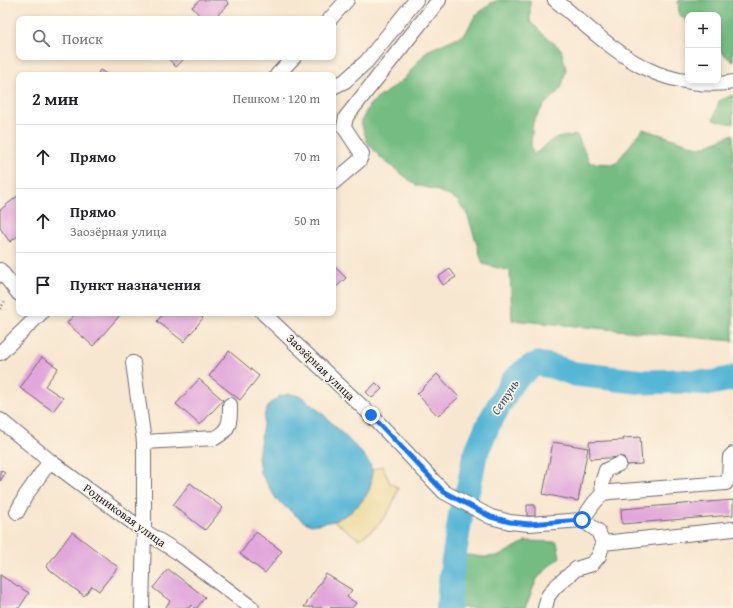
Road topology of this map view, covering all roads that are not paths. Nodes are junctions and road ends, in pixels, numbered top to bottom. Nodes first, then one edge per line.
1 (347, 0) edge
2 (416, 0) edge
3 (439, 0) edge
4 (555, 0) edge
5 (333, 16) edge
6 (291, 60) edge
7 (280, 72) edge
8 (733, 82) edge
9 (336, 86) edge
10 (336, 180) edge
11 (0, 270) edge
12 (16, 290) edge
13 (36, 316) edge
14 (266, 316) edge
15 (0, 353) edge
16 (133, 363) dead end
17 (230, 405) dead end
18 (0, 420) edge
19 (144, 442) junction
20 (733, 454) edge
21 (50, 461) junction
22 (619, 464) dead end
23 (603, 494) junction
24 (17, 512) dead end
25 (582, 520) junction
26 (733, 530) edge
27 (144, 531) junction
28 (603, 543) junction
29 (142, 608) edge
30 (252, 608) edge
31 (545, 608) edge

1 - 5 street
2 - 9 street
3 - 10 street
4 - 8 street
6 - 7 street
11 - 12 street
13 - 15 street
14 - 25 street, Заозёрная улица
16 - 19 street
17 - 19 street
18 - 21 street, Родниковая улица
19 - 27 street
20 - 23 street
21 - 24 street
21 - 27 street, Родниковая улица
22 - 23 street
23 - 25 street
25 - 28 street
26 - 28 street
27 - 29 street
27 - 30 street, Родниковая улица
28 - 31 street

